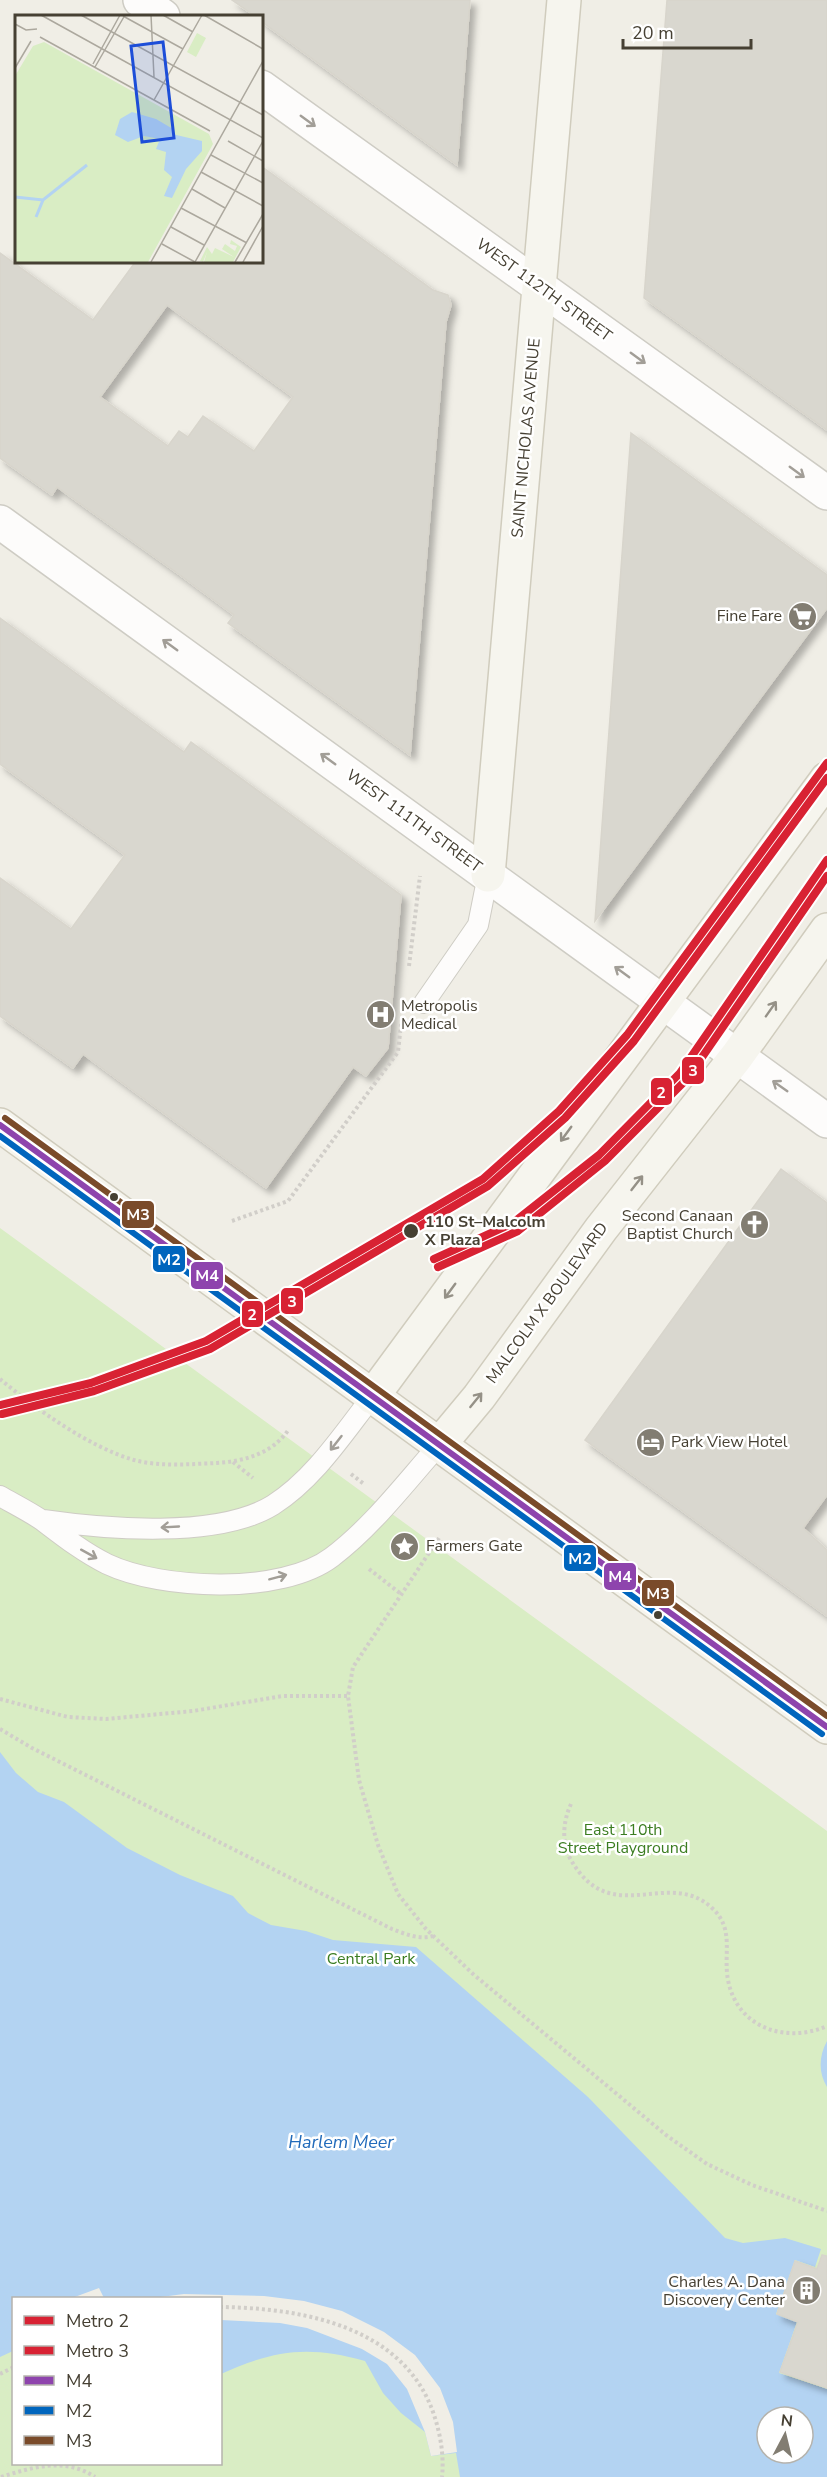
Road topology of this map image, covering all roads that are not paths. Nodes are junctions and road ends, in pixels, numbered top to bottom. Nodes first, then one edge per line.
1 (140, 0) edge
2 (564, 0) edge
3 (162, 15) edge
4 (262, 88) edge
5 (539, 288) junction
6 (827, 493) edge
7 (0, 522) edge
8 (827, 779) edge
9 (488, 875) junction
10 (827, 930) edge
11 (662, 1002) junction
12 (424, 1003) dead end
13 (737, 1056) junction
14 (827, 1121) edge
15 (0, 1125) edge
16 (372, 1397) junction
17 (439, 1445) junction
18 (0, 1496) edge
19 (42, 1520) junction
20 (827, 1727) edge

1 - 3 street
2 - 5 main road, SAINT NICHOLAS AVENUE
4 -> 5 street, WEST 112TH STREET
5 -> 6 street, WEST 112TH STREET
5 - 9 main road, SAINT NICHOLAS AVENUE
9 -> 7 street, WEST 111TH STREET
8 - 11 main road
11 -> 9 street, WEST 111TH STREET
9 - 12 lane
13 -> 10 main road, MALCOLM X BOULEVARD
11 - 13 street, WEST 111TH STREET
11 -> 16 main road
14 -> 13 street, WEST 111TH STREET
17 -> 13 main road, MALCOLM X BOULEVARD
15 - 16 main road
16 - 17 main road
16 -> 19 lane
19 -> 17 lane
17 - 20 main road
18 - 19 lane

